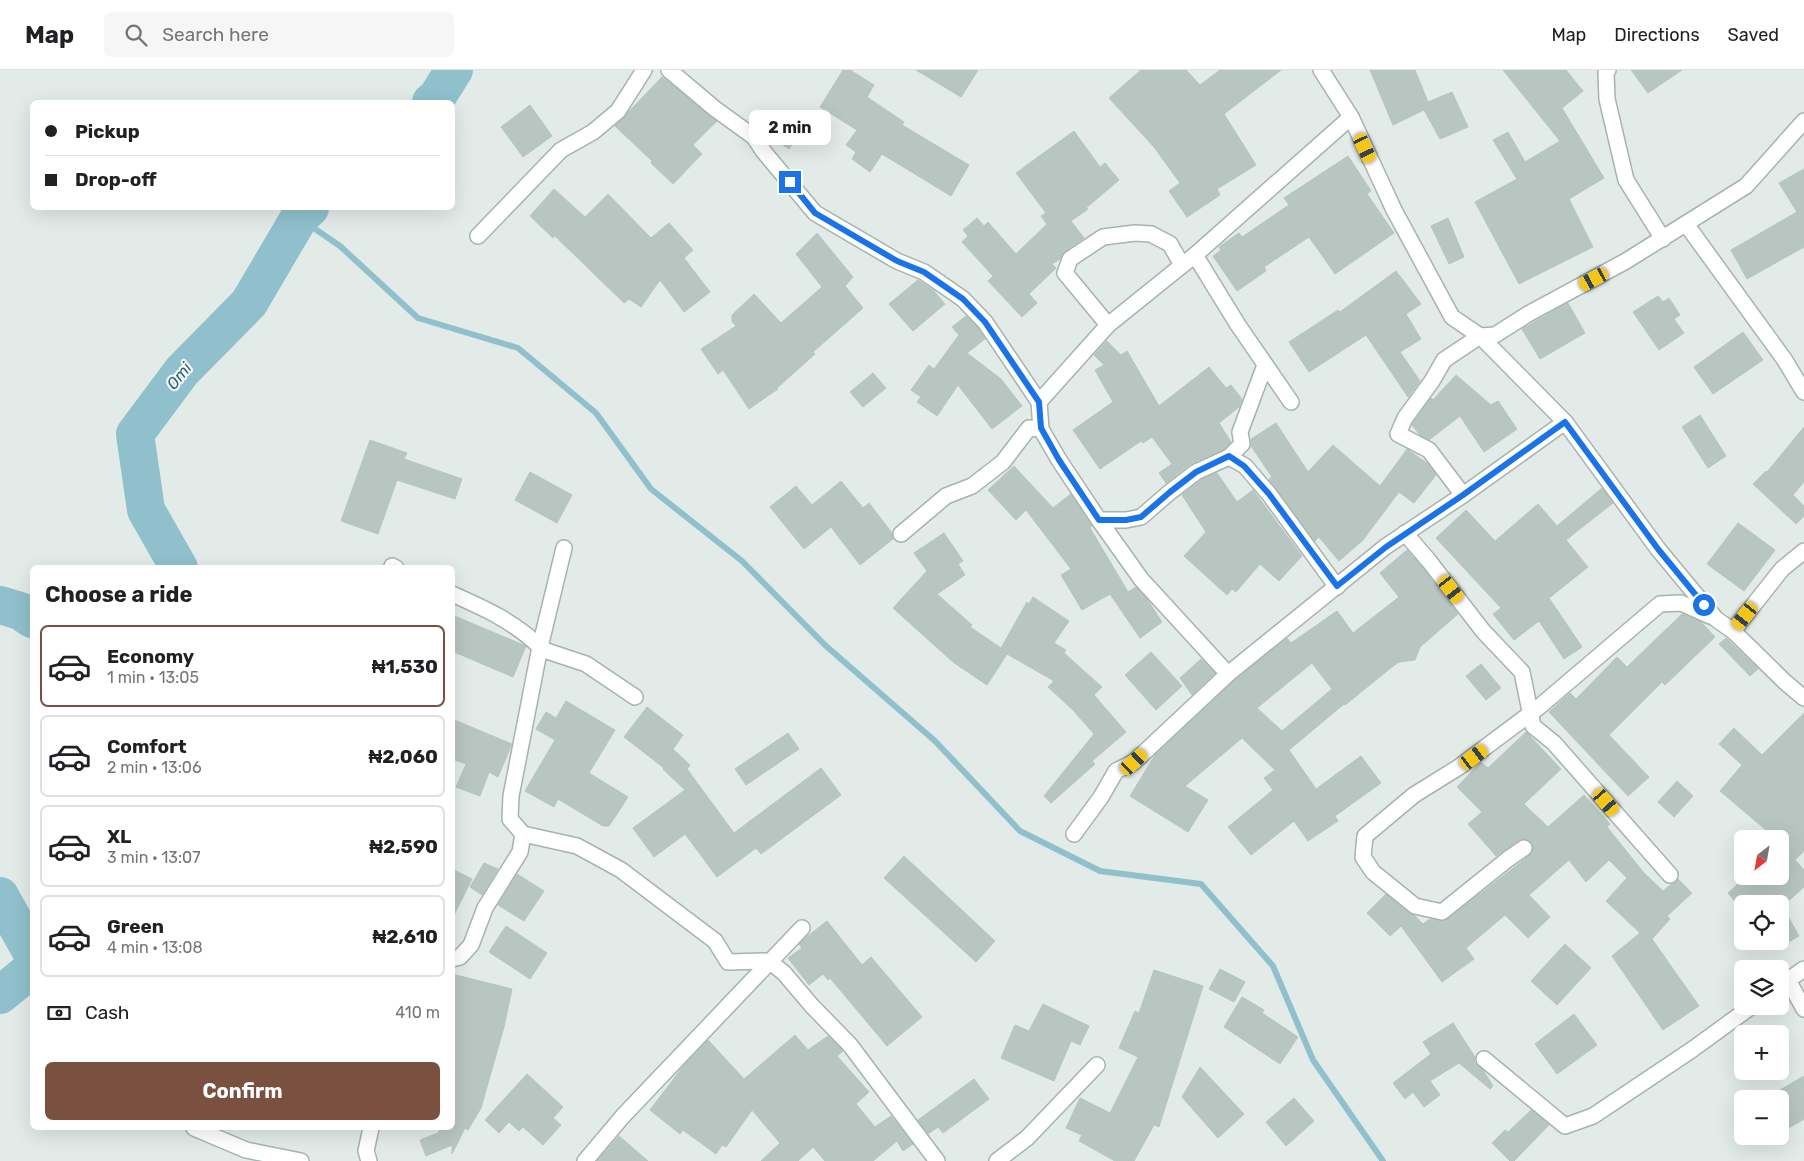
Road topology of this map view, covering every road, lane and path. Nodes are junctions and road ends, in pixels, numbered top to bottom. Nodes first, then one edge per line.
1 (645, 70) edge
2 (669, 70) edge
3 (1321, 70) edge
4 (1608, 70) edge
5 (1351, 117) junction
6 (1804, 121) edge
7 (1686, 224) junction
8 (478, 236) dead end
9 (1663, 239) junction
10 (1195, 255) junction
11 (1182, 265) junction
12 (1108, 325) junction
13 (1480, 336) junction
14 (1265, 365) junction
15 (1804, 392) edge
16 (1039, 402) junction
17 (1291, 402) dead end
18 (1565, 422) junction
19 (1041, 428) junction
20 (1229, 456) junction
21 (1463, 495) junction
22 (1099, 520) junction
23 (1405, 533) junction
24 (902, 534) dead end
25 (564, 548) dead end
26 (1804, 551) edge
27 (1337, 586) junction
28 (455, 595) edge
29 (1716, 619) junction
30 (1733, 631) junction
31 (540, 647) junction
32 (1228, 674) junction
33 (635, 697) dead end
34 (1804, 698) edge
35 (1530, 714) junction
36 (522, 834) junction
37 (1074, 834) dead end
38 (1524, 848) dead end
39 (1670, 875) dead end
40 (802, 928) dead end
41 (455, 958) edge
42 (770, 961) junction
43 (1804, 969) edge
44 (1789, 980) edge
45 (1789, 990) edge
46 (1804, 1010) edge
47 (1740, 1015) edge
48 (1484, 1059) dead end
49 (1097, 1065) dead end
50 (199, 1130) edge
51 (371, 1130) edge
52 (301, 1161) edge
53 (369, 1161) edge
54 (585, 1161) edge
55 (937, 1161) edge
56 (997, 1161) edge

1 - 8 street
2 - 16 street
3 - 5 street
4 - 9 street
5 - 10 street
5 - 13 street
6 - 7 street
7 - 9 street
7 - 15 street
9 - 13 street
10 - 11 street
10 - 14 street
11 - 12 street
11 - 12 street
12 - 16 street
13 - 18 street
13 - 21 street
14 - 17 street
14 - 20 street
16 - 19 street
18 - 21 street
18 - 29 street
19 - 22 street
19 - 24 street
20 - 22 street
20 - 27 street
21 - 23 street
22 - 32 street
23 - 27 street
23 - 35 street
25 - 31 street
26 - 30 street
27 - 32 street
28 - 31 street
29 - 30 street
29 - 35 street
30 - 34 street
31 - 33 street
31 - 36 street
32 - 37 street
35 - 38 street
35 - 39 street
36 - 41 street
36 - 42 street
40 - 42 street
42 - 54 street
42 - 55 street
43 - 44 street
45 - 46 street
47 - 48 street
49 - 56 street
50 - 52 street
51 - 53 street

